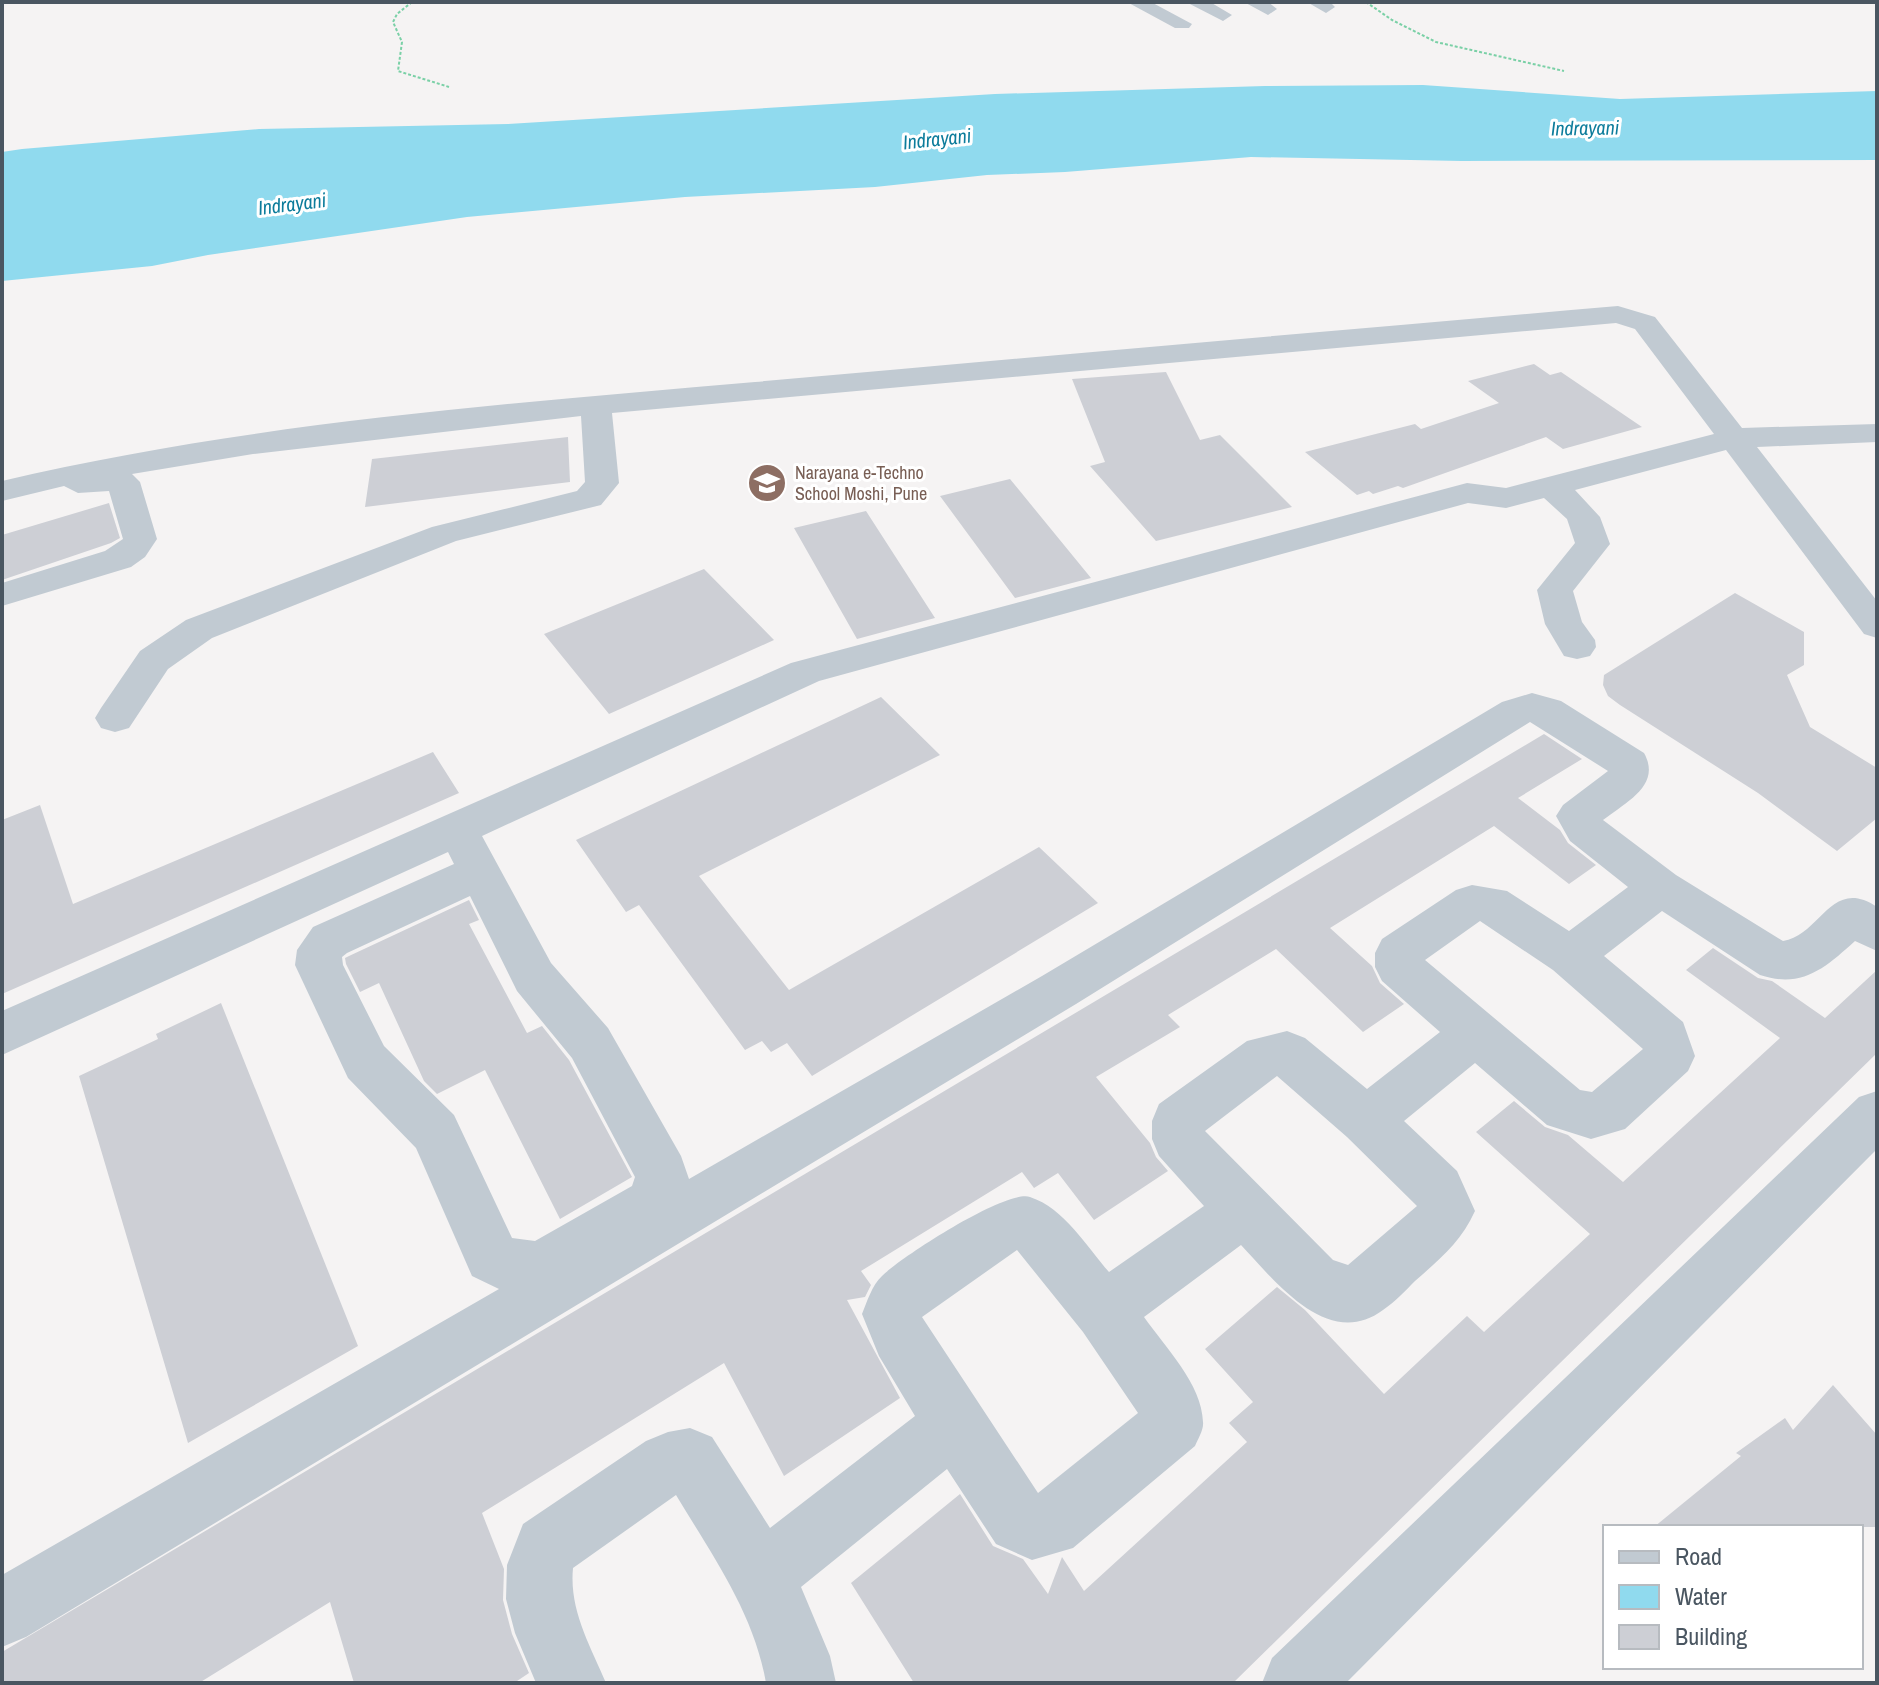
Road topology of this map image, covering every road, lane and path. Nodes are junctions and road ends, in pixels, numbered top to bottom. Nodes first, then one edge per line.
1 (412, 2) edge
2 (1136, 2) edge
3 (1195, 2) edge
4 (1366, 2) edge
5 (1223, 15) dead end
6 (1182, 24) dead end
7 (1564, 71) dead end
8 (449, 87) dead end
9 (596, 405) junction
10 (1877, 433) edge
11 (1735, 438) junction
12 (1548, 485) junction
13 (2, 491) edge
14 (2, 503) edge
15 (2, 595) edge
16 (1877, 626) edge
17 (1577, 647) dead end
18 (115, 718) dead end
19 (583, 784) junction
20 (474, 860) junction
21 (1660, 887) junction
22 (1869, 914) edge
23 (1570, 956) junction
24 (1476, 1033) junction
25 (2, 1034) edge
26 (2, 1065) edge
27 (1877, 1114) edge
28 (1366, 1120) junction
29 (1244, 1210) junction
30 (1104, 1311) junction
31 (954, 1424) junction
32 (762, 1576) junction
33 (2, 1613) edge
34 (571, 1683) edge
35 (801, 1683) edge
36 (1297, 1683) edge

1 - 8 path
2 - 6 street
3 - 5 street
4 - 7 path
9 - 11 street
9 - 13 street
9 - 18 street
10 - 11 street
11 - 12 street
11 - 16 street
12 - 17 street
12 - 19 street
14 - 15 street
19 - 20 street
19 - 25 street
20 - 20 street
20 - 26 street
21 - 22 street
21 - 23 street
21 - 33 street
23 - 24 street
23 - 24 street
24 - 28 street
27 - 36 street
28 - 29 street
28 - 29 street
29 - 30 street
30 - 31 street
30 - 31 street
31 - 32 street
32 - 34 street
32 - 35 street

